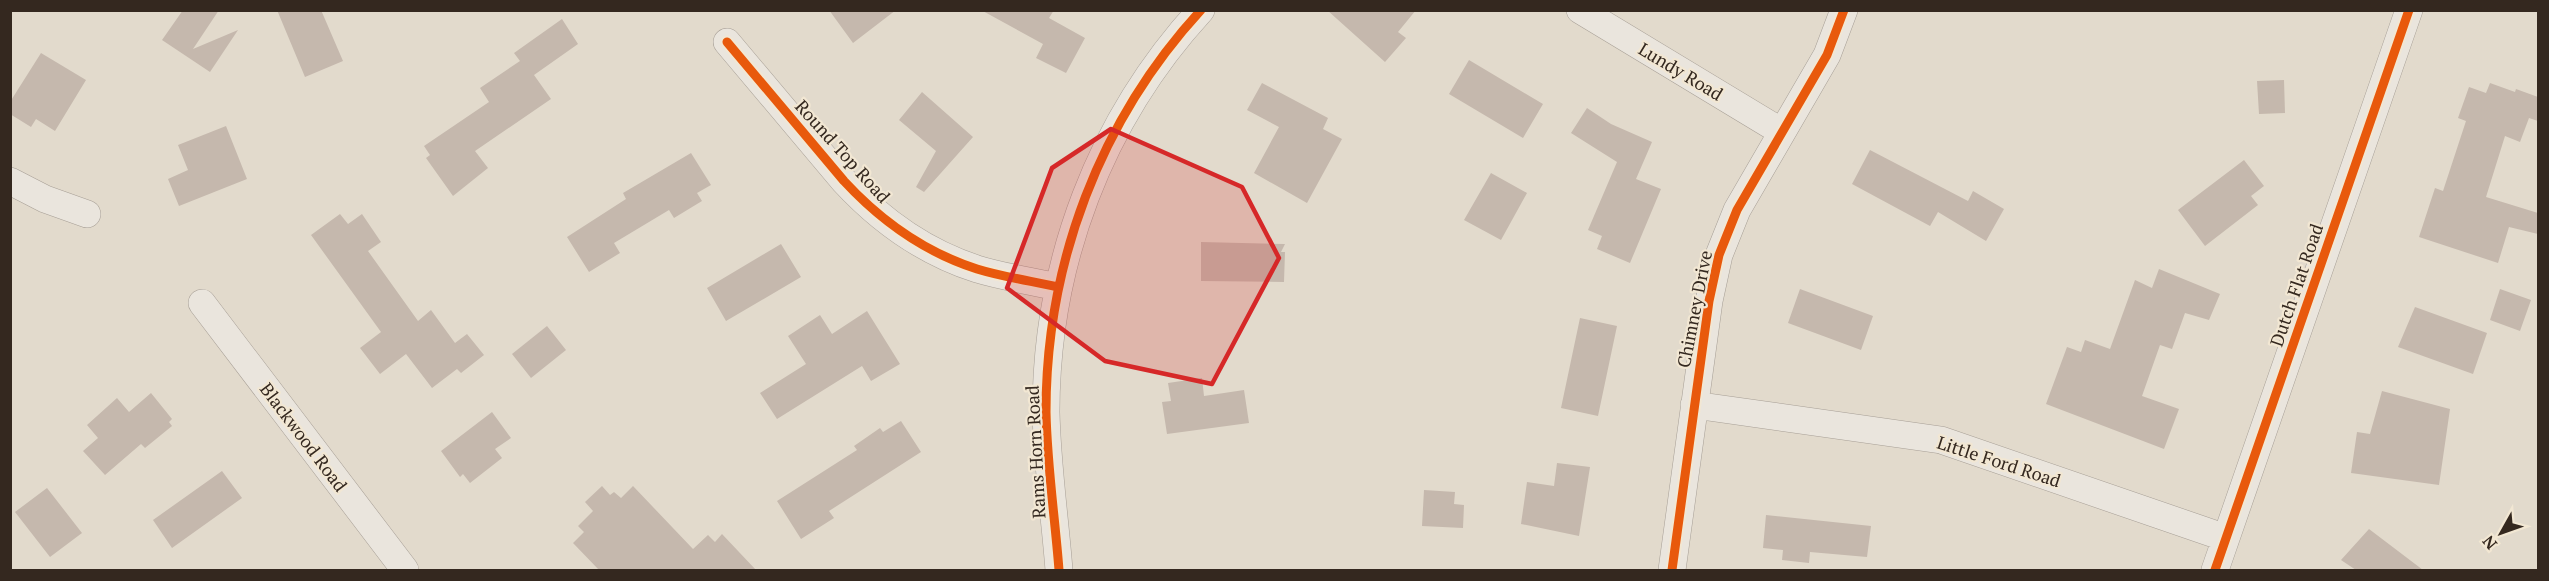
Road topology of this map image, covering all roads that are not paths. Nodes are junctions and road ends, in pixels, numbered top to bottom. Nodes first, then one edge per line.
1 (1201, 10) edge
2 (1580, 10) edge
3 (1844, 10) edge
4 (2409, 10) edge
5 (727, 42) dead end
6 (1782, 132) junction
7 (10, 181) edge
8 (87, 214) dead end
9 (1058, 286) junction
10 (202, 303) dead end
11 (1695, 405) junction
12 (2226, 538) junction
13 (405, 570) edge
14 (1059, 570) edge
15 (1672, 570) edge
16 (2215, 570) edge

1 - 9 street, Rams Horn Road
2 - 6 street, Lundy Road
3 - 6 street, Chimney Drive
4 - 12 street, Dutch Flat Road
5 - 9 street, Round Top Road
6 - 11 street, Chimney Drive
7 - 8 street
9 - 14 street, Rams Horn Road
10 - 13 street, Blackwood Road
11 - 12 street, Little Ford Road
11 - 15 street, Chimney Drive
12 - 16 street, Dutch Flat Road

